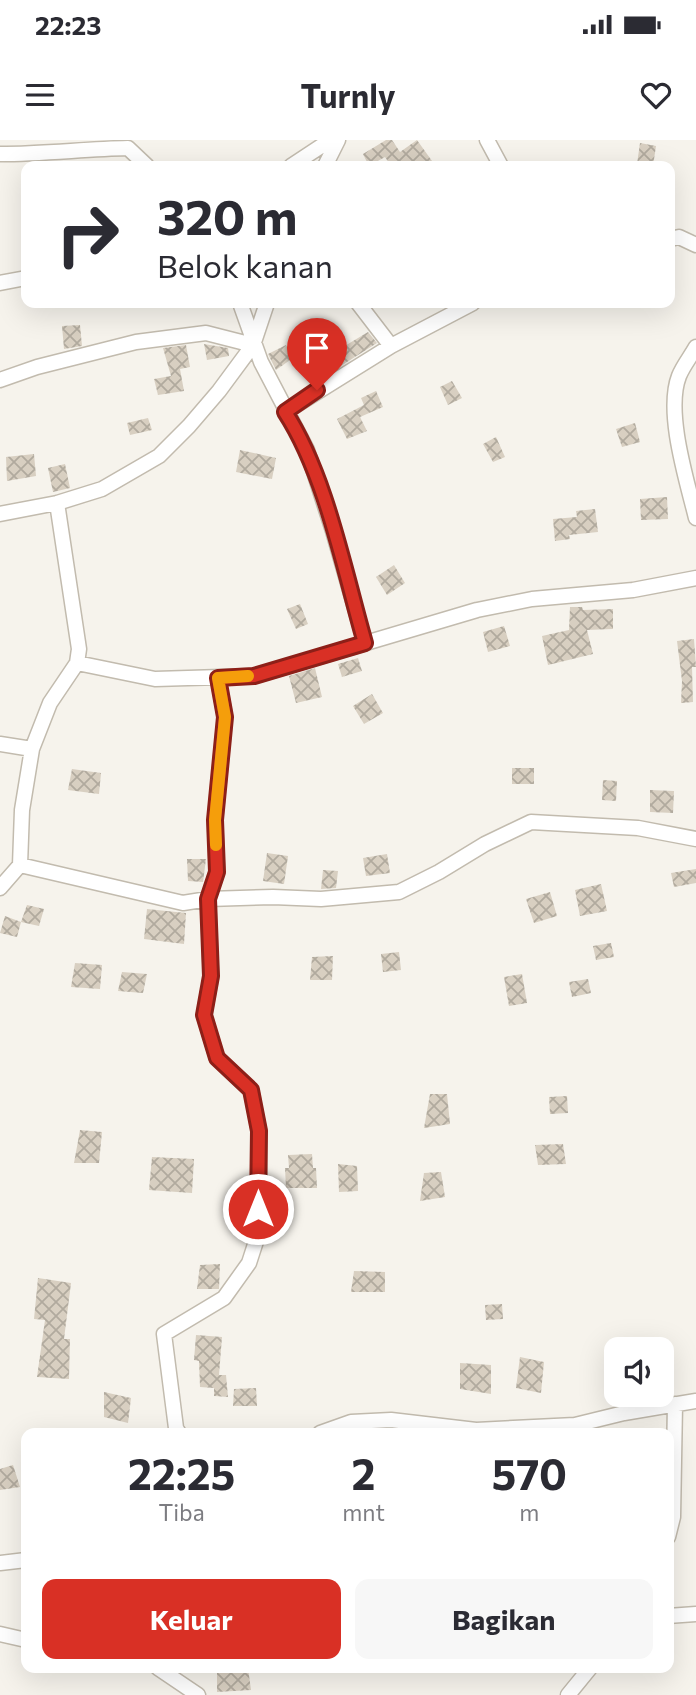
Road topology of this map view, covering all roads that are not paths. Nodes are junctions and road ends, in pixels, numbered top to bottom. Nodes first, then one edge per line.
1 (487, 140) edge
2 (337, 141) edge
3 (0, 154) edge
4 (142, 161) edge
5 (299, 161) edge
6 (327, 161) edge
7 (498, 161) edge
8 (675, 238) edge
9 (696, 245) edge
10 (21, 279) edge
11 (0, 283) edge
12 (242, 308) edge
13 (265, 308) edge
14 (362, 308) edge
15 (463, 308) edge
16 (253, 345) junction
17 (391, 346) junction
18 (696, 347) edge
19 (0, 380) edge
20 (285, 412) junction
21 (57, 503) junction
22 (0, 514) edge
23 (696, 518) edge
24 (696, 578) edge
25 (365, 643) junction
26 (77, 663) junction
27 (218, 678) junction
28 (0, 744) edge
29 (32, 749) junction
30 (696, 838) edge
31 (20, 866) junction
32 (0, 888) edge
33 (208, 899) junction
34 (696, 1401) edge
35 (676, 1404) junction
36 (176, 1428) edge
37 (334, 1428) edge
38 (459, 1428) edge
39 (516, 1428) edge
40 (674, 1479) edge
41 (21, 1561) edge
42 (0, 1563) edge
43 (696, 1614) edge
44 (674, 1616) edge
45 (0, 1634) edge
46 (21, 1639) edge
47 (165, 1673) edge
48 (586, 1673) edge
49 (198, 1695) edge
50 (568, 1695) edge

1 - 7 street
2 - 5 street
2 - 6 street
3 - 4 street
8 - 9 street
10 - 11 street
12 - 16 street
13 - 16 street
14 - 17 street
15 - 17 street
16 - 19 street
16 - 20 street
16 - 21 street
17 - 20 street
18 - 23 street
20 - 25 street
21 - 22 street
21 - 26 street
24 - 25 street
25 - 27 street
26 - 27 street
26 - 29 street
27 - 33 street
28 - 29 street
29 - 31 street
30 - 33 street
31 - 32 street
31 - 33 street
33 - 36 street
34 - 35 street
35 - 39 street
35 - 40 street
37 - 38 street
41 - 42 street
43 - 44 street
45 - 46 street
47 - 49 street
48 - 50 street

